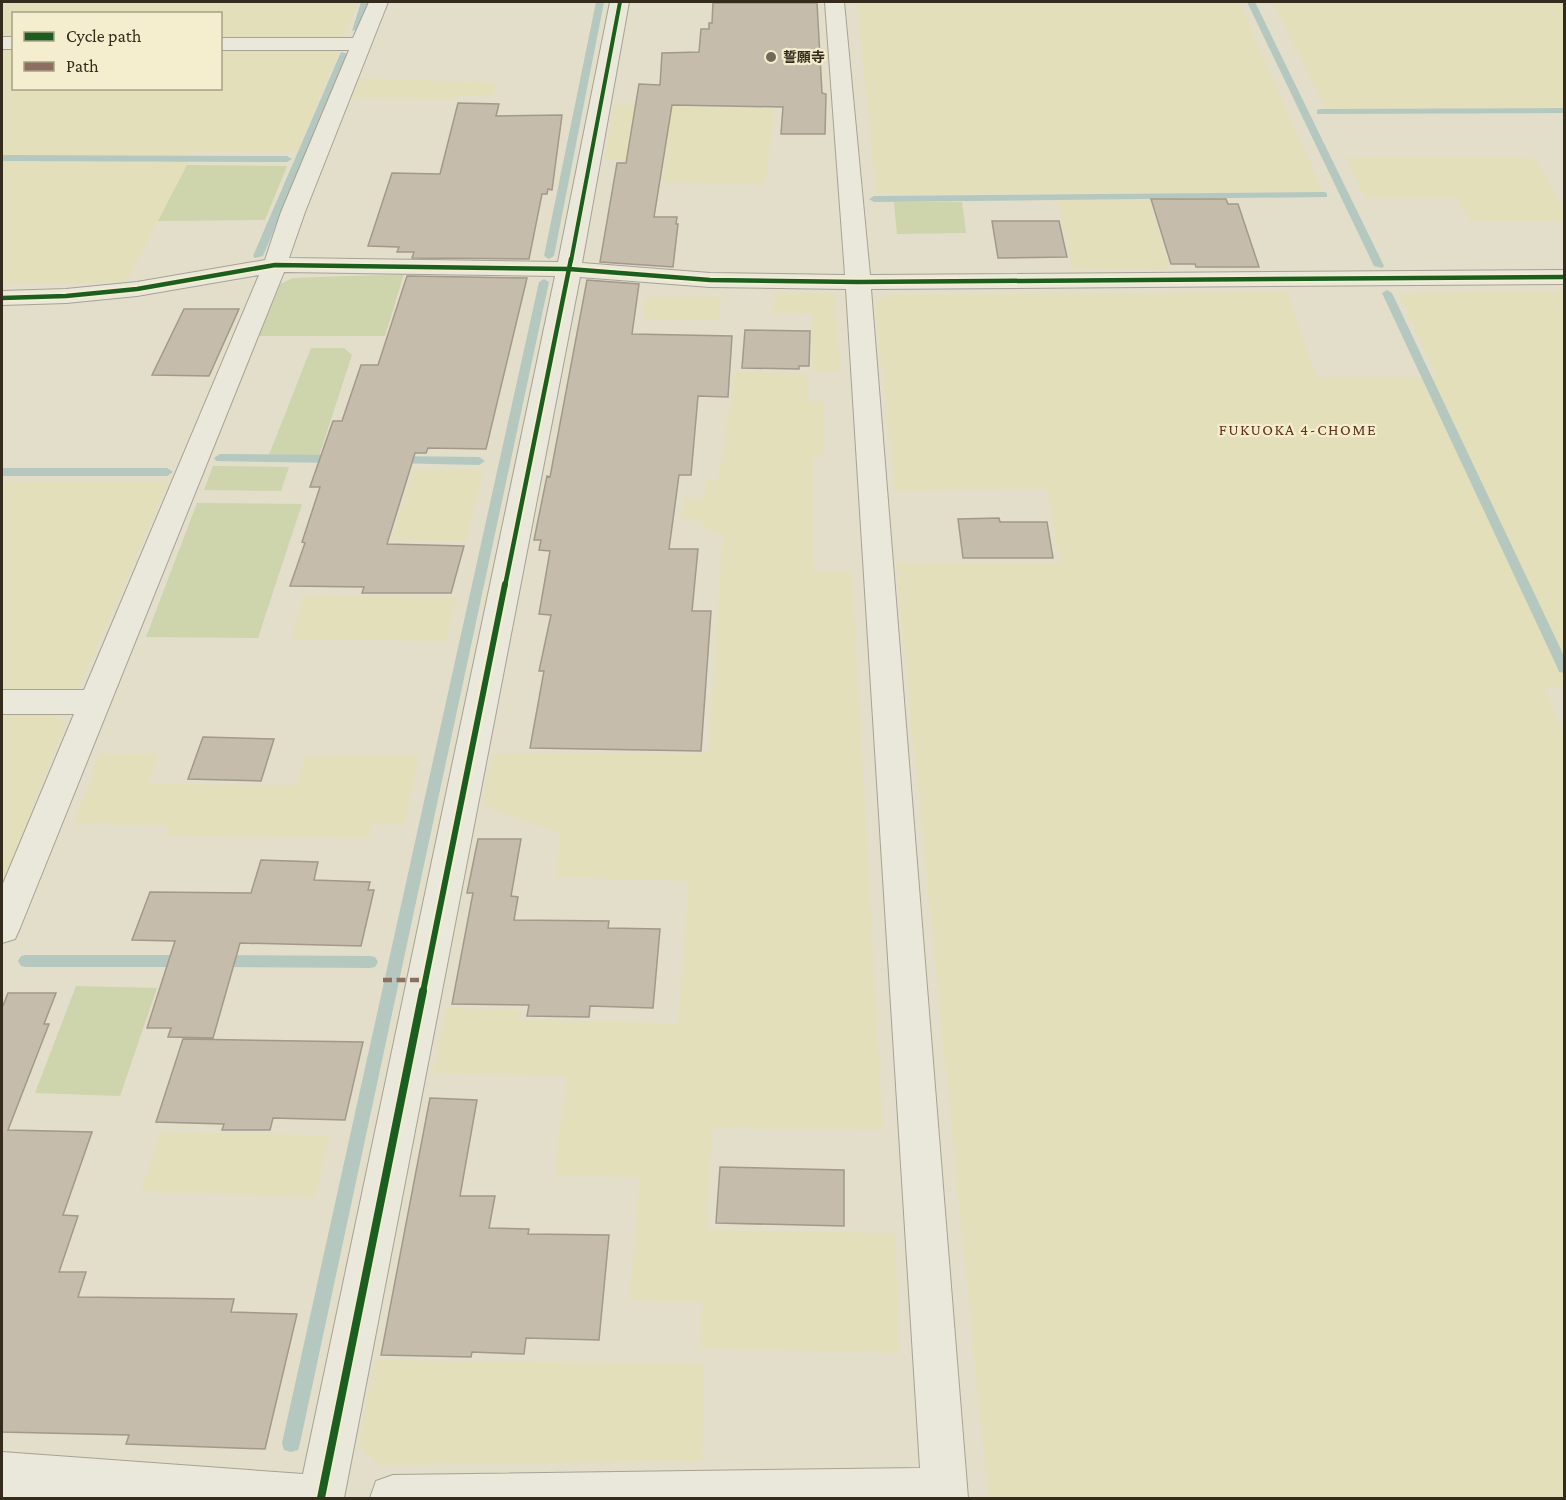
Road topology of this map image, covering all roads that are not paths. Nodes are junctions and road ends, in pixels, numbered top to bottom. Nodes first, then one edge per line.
1 (378, 2) edge
2 (620, 2) edge
3 (835, 2) edge
4 (222, 44) edge
5 (361, 44) junction
6 (275, 266) junction
7 (569, 270) junction
8 (1564, 277) edge
9 (858, 282) junction
10 (2, 298) edge
11 (2, 702) edge
12 (95, 702) junction
13 (2, 928) edge
14 (2, 1475) edge
15 (945, 1495) edge
16 (308, 1498) edge
17 (321, 1498) edge
18 (393, 1498) edge

1 - 5 street
2 - 7 street
3 - 9 street
4 - 5 street
5 - 6 street
6 - 7 street
6 - 10 street
6 - 12 street
7 - 9 street
7 - 17 street
8 - 9 street
9 - 15 street
11 - 12 street
12 - 13 street
14 - 16 street
15 - 18 street

